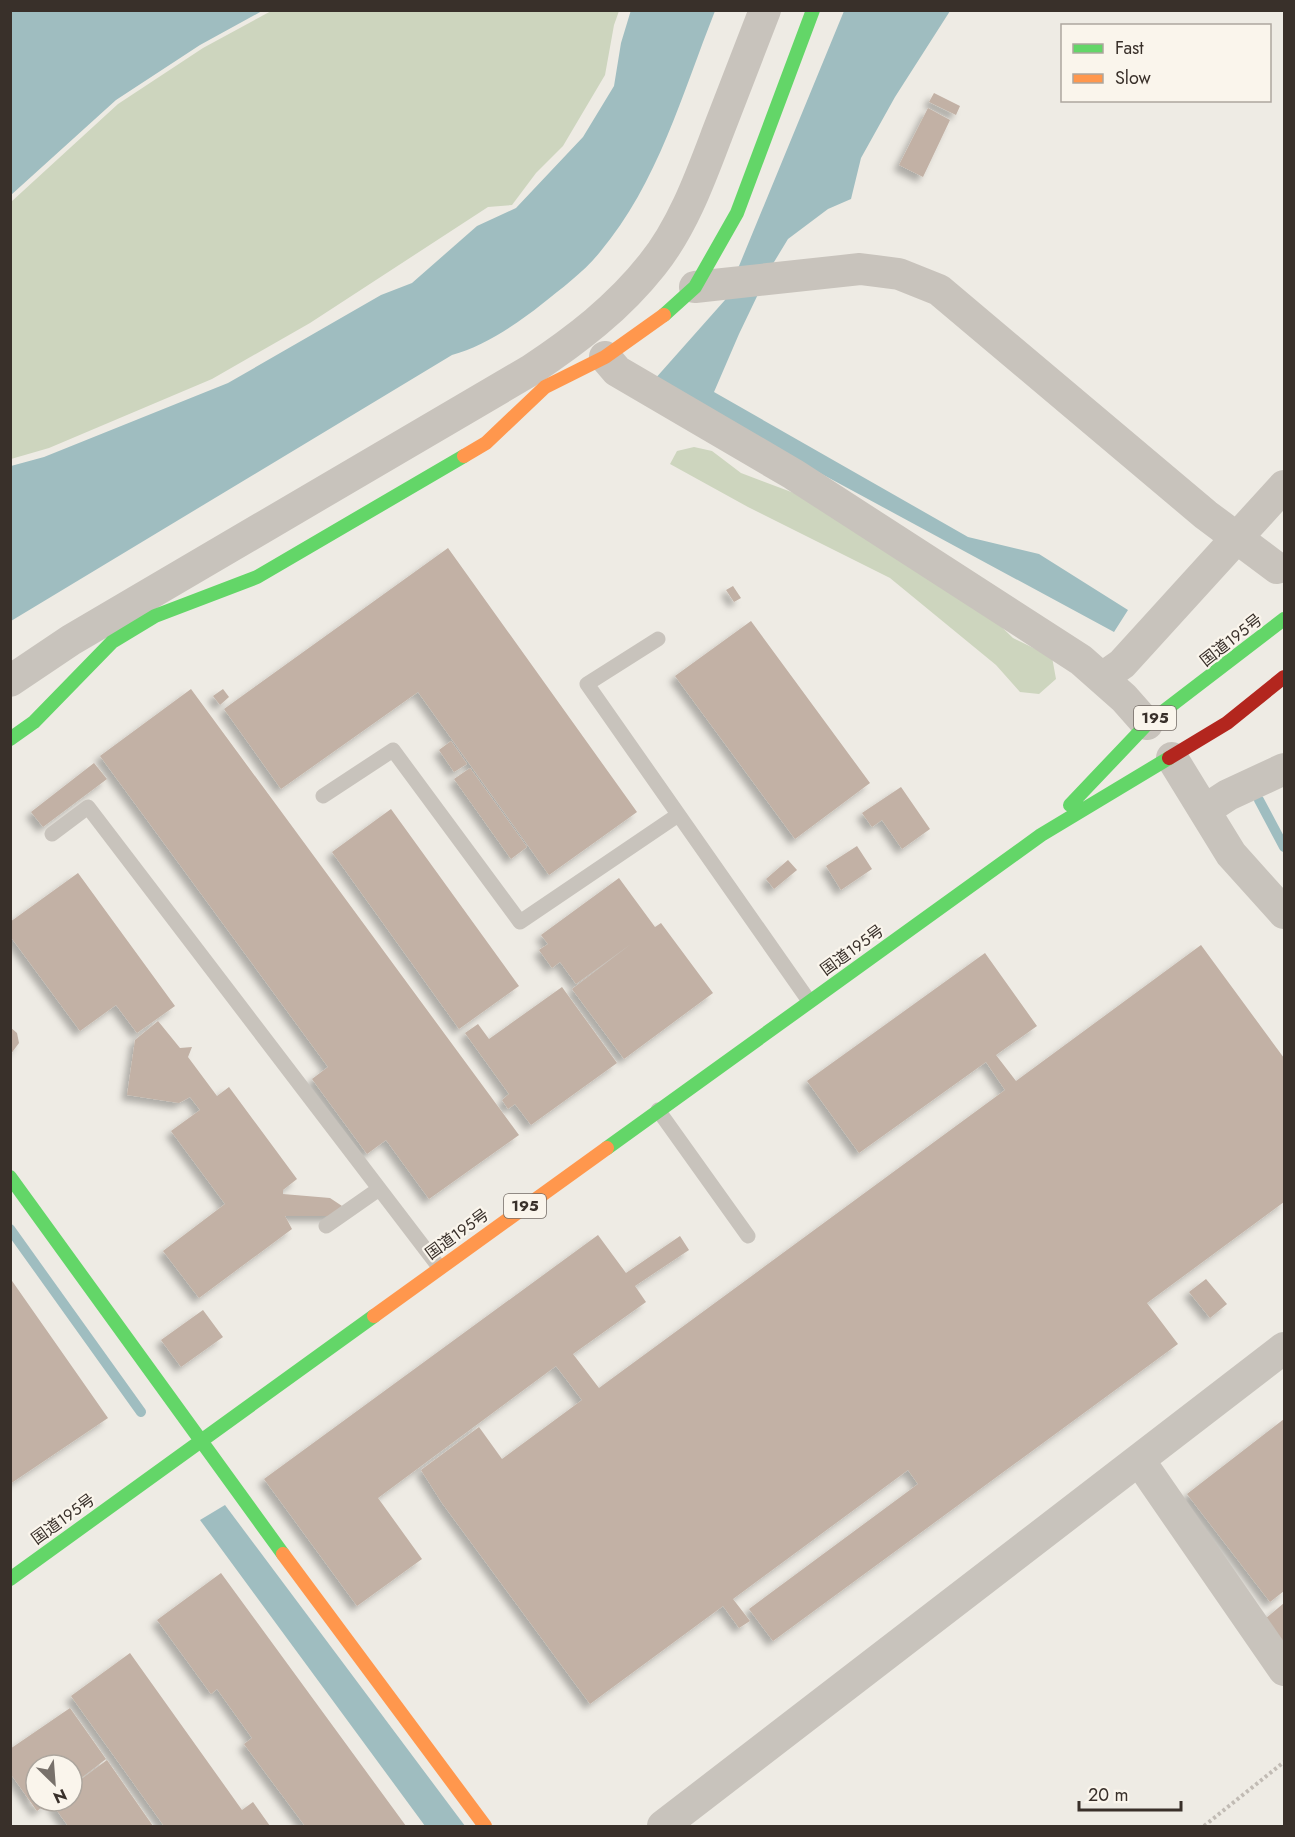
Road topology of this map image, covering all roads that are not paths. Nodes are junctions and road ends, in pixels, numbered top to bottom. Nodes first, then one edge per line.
1 (765, 10) edge
2 (813, 10) edge
3 (706, 286) junction
4 (605, 357) junction
5 (554, 368) junction
6 (1284, 486) edge
7 (1237, 540) junction
8 (1277, 568) dead end
9 (135, 614) junction
10 (1284, 619) edge
11 (658, 639) dead end
12 (1284, 677) edge
13 (1102, 678) junction
14 (10, 681) edge
15 (1147, 724) junction
16 (10, 739) edge
17 (1172, 758) junction
18 (1284, 769) edge
19 (323, 796) dead end
20 (1205, 810) junction
21 (678, 815) junction
22 (52, 834) dead end
23 (1041, 835) junction
24 (1284, 913) edge
25 (809, 1001) junction
26 (658, 1110) junction
27 (10, 1177) edge
28 (379, 1189) junction
29 (326, 1226) dead end
30 (748, 1236) dead end
31 (439, 1267) junction
32 (1284, 1348) edge
33 (200, 1440) junction
34 (1138, 1460) junction
35 (10, 1579) edge
36 (1284, 1670) edge
37 (485, 1827) edge
38 (663, 1827) edge

1 - 5 street
2 - 3 main road
3 - 4 main road
3 - 7 street
4 - 5 main road
4 - 13 street
5 - 9 street
6 - 7 street
7 - 8 street
7 - 13 street
9 - 14 street
9 - 16 main road
10 - 15 main road, 国道195号 / 195
11 - 21 lane
12 - 17 main road, 国道195号 / 195
13 - 15 street
15 - 23 main road, 国道195号 / 195
17 - 20 street
17 - 23 main road, 国道195号 / 195
18 - 20 street
19 - 21 lane
20 - 24 street
21 - 25 lane
22 - 28 lane
23 - 25 main road, 国道195号 / 195
25 - 26 main road, 国道195号 / 195
26 - 30 lane
26 - 31 main road, 国道195号 / 195
27 - 33 main road
28 - 29 lane
28 - 31 lane
31 - 33 main road, 国道195号 / 195
32 - 34 street
33 - 35 main road, 国道195号 / 195
33 - 37 main road
34 - 36 street
34 - 38 street

